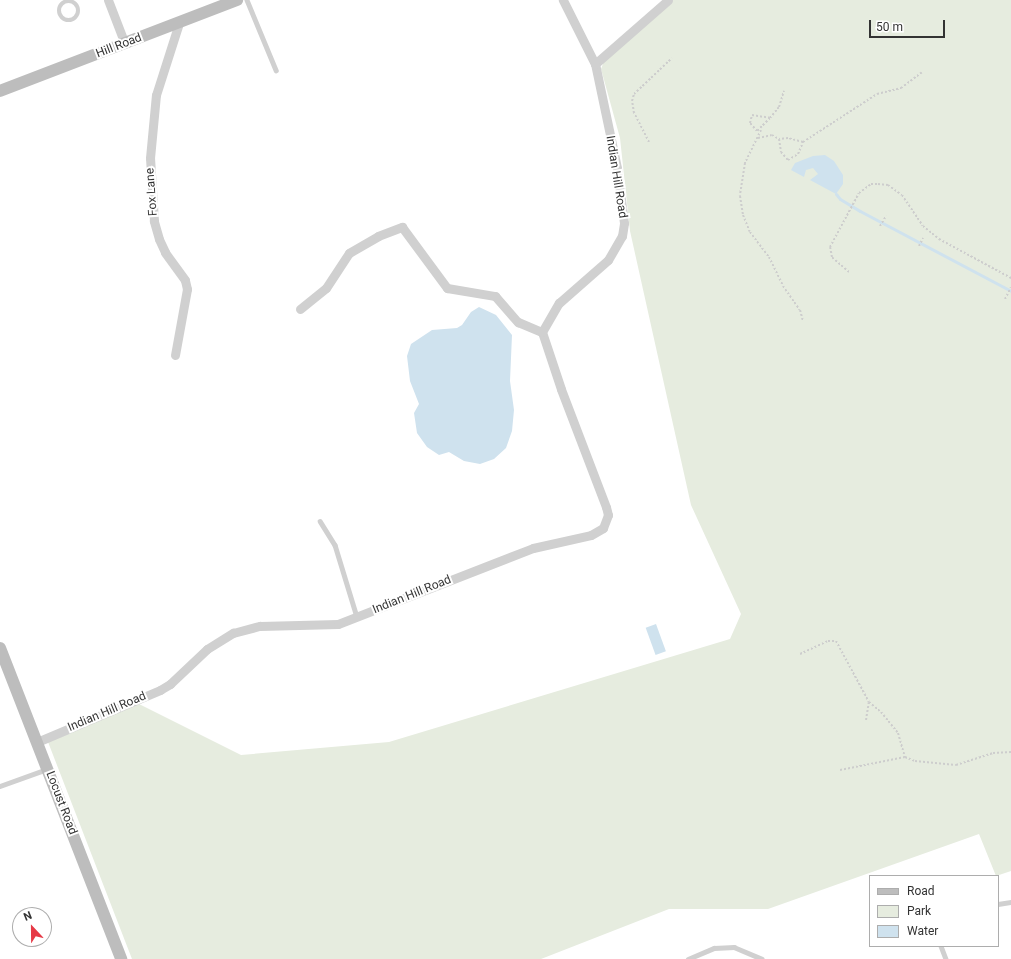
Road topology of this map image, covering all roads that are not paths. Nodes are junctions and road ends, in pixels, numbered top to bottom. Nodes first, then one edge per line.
1 (70, 0) edge
2 (108, 0) edge
3 (238, 0) edge
4 (247, 0) edge
5 (563, 0) edge
6 (668, 0) edge
7 (179, 23) junction
8 (125, 44) junction
9 (595, 64) junction
10 (276, 70) dead end
11 (0, 91) edge
12 (300, 309) dead end
13 (542, 332) junction
14 (175, 355) dead end
15 (320, 521) dead end
16 (357, 617) junction
17 (0, 648) edge
18 (37, 742) junction
19 (47, 769) junction
20 (0, 786) edge
21 (1011, 902) edge
22 (999, 904) edge
23 (941, 947) edge
24 (121, 959) edge
25 (688, 959) edge
26 (762, 959) edge
27 (946, 959) edge

1 - 1 lane
2 - 8 street
3 - 7 street, Hill Road
4 - 10 lane
5 - 9 street, Indian Hill Road
6 - 9 street
7 - 8 street, Hill Road
7 - 14 street, Fox Lane
8 - 11 street, Hill Road
9 - 13 street, Indian Hill Road
12 - 13 street
13 - 16 street, Indian Hill Road
15 - 16 lane
16 - 18 street, Indian Hill Road
17 - 18 street, Locust Road
18 - 19 street, Locust Road
19 - 20 lane
19 - 24 street, Locust Road
21 - 22 lane
23 - 27 lane
25 - 26 lane

